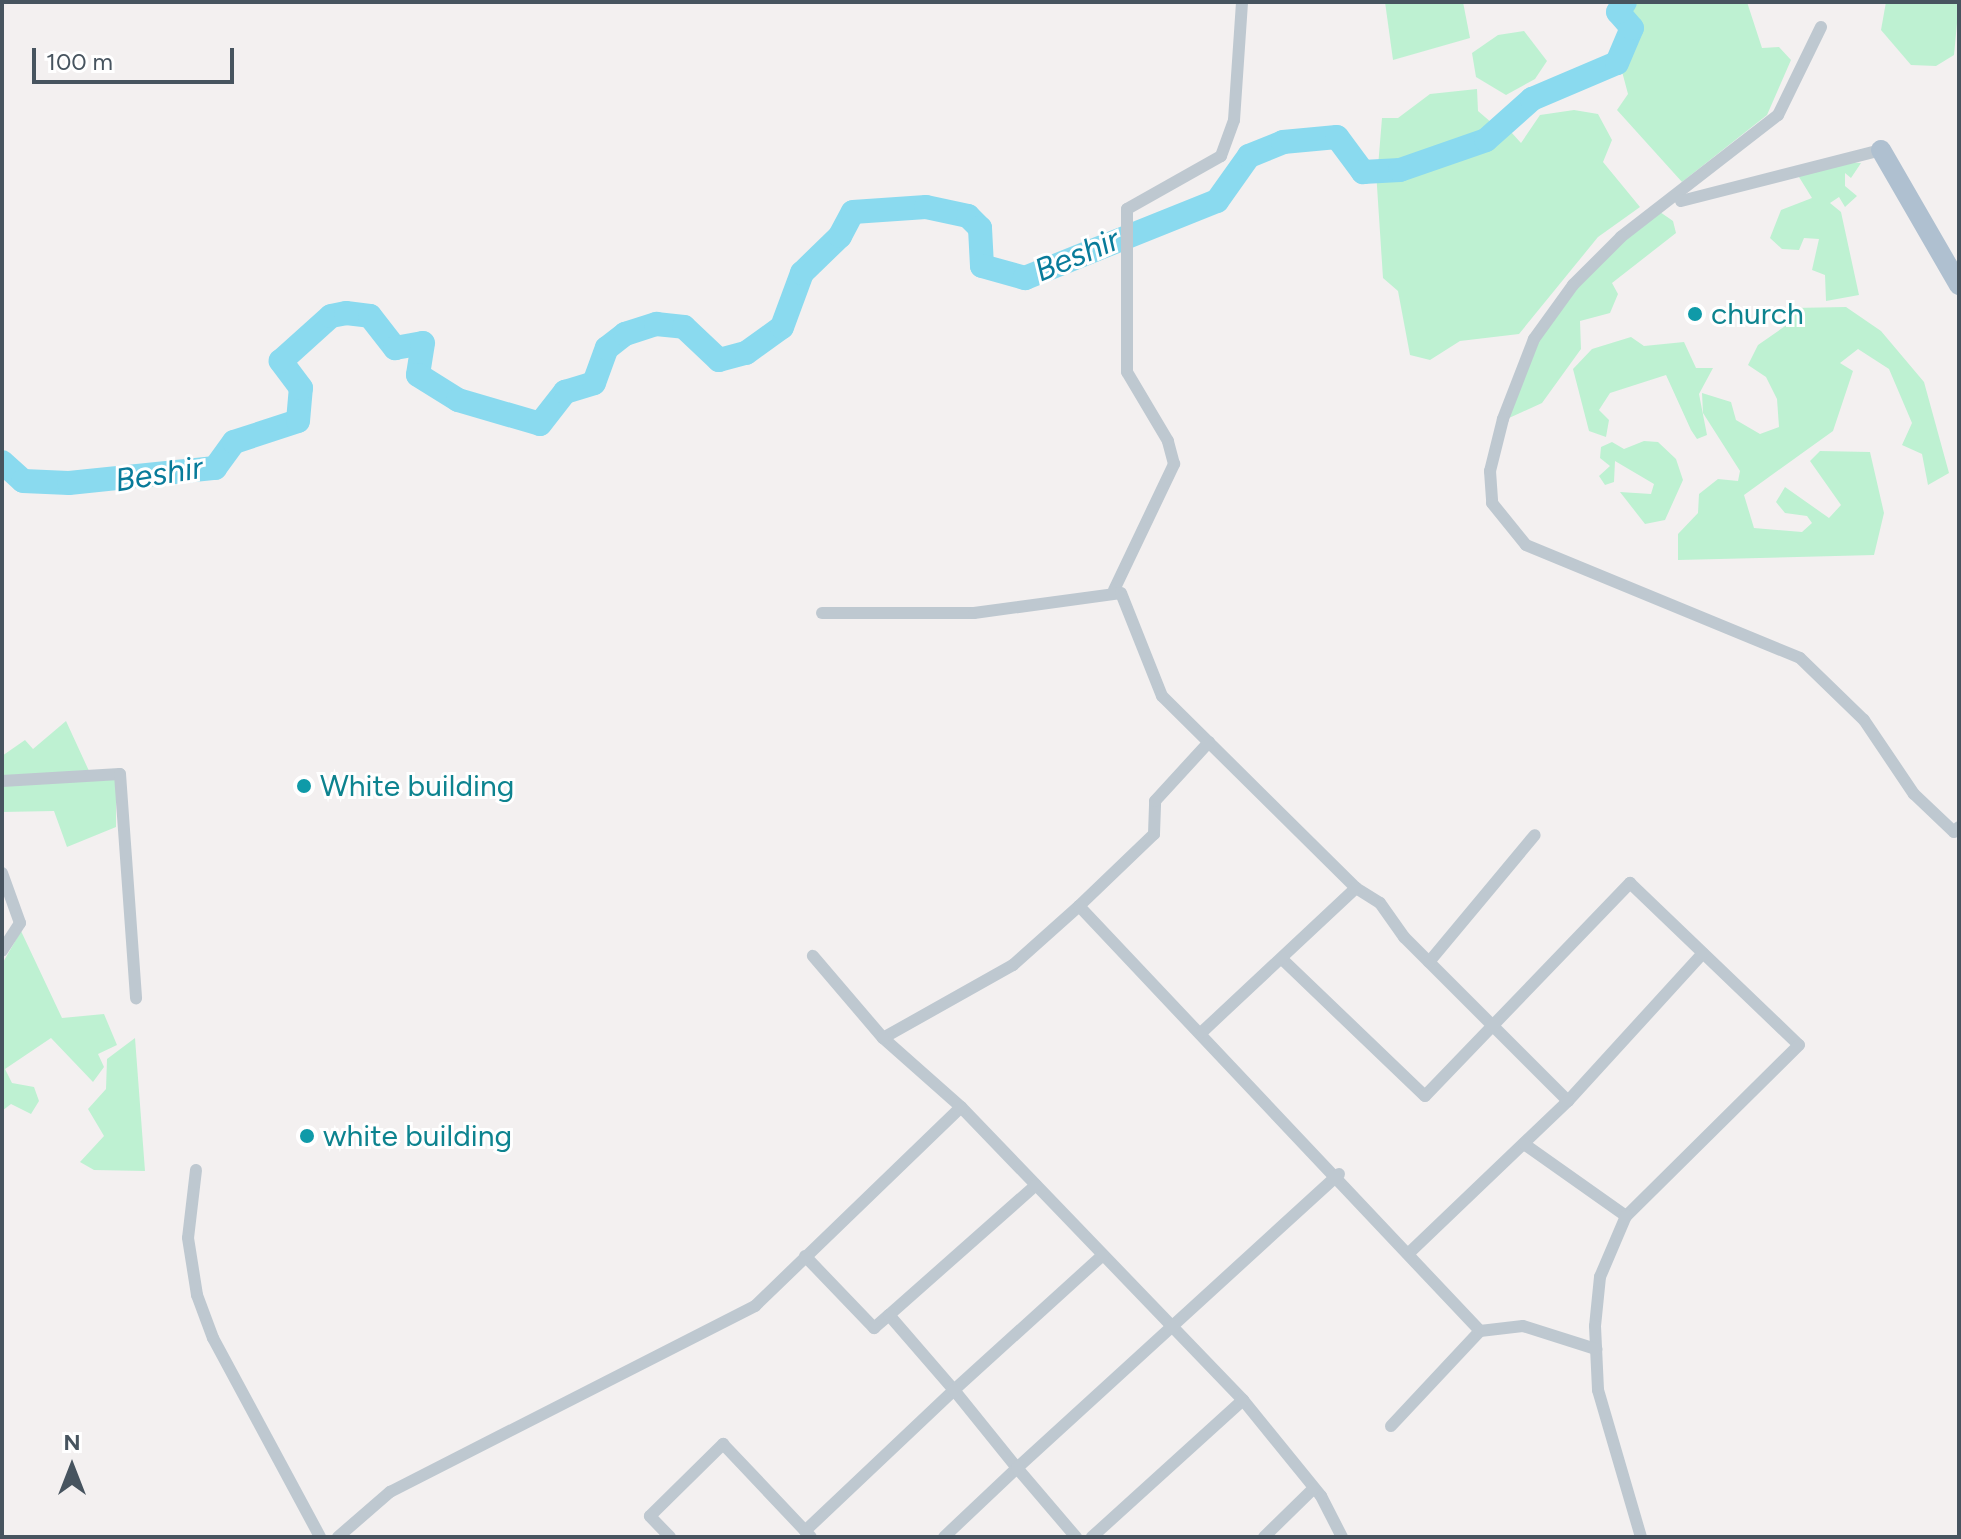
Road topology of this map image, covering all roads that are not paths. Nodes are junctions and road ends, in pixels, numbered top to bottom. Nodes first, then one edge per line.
1 (1242, 2) edge
2 (1821, 27) dead end
3 (1881, 150) joint
4 (1674, 203) junction
5 (1957, 279) edge
6 (1114, 590) junction
7 (822, 613) dead end
8 (1209, 742) junction
9 (2, 781) edge
10 (1959, 827) edge
11 (1535, 835) dead end
12 (2, 873) edge
13 (1356, 888) junction
14 (1079, 906) junction
15 (2, 951) edge
16 (1703, 953) junction
17 (813, 956) dead end
18 (1282, 959) junction
19 (1429, 962) junction
20 (136, 998) dead end
21 (1495, 1027) junction
22 (1202, 1032) junction
23 (883, 1038) junction
24 (1568, 1101) junction
25 (961, 1107) junction
26 (1524, 1144) junction
27 (196, 1170) dead end
28 (1339, 1174) junction
29 (1036, 1185) junction
30 (1626, 1216) junction
31 (1410, 1252) junction
32 (1103, 1255) junction
33 (805, 1256) junction
34 (889, 1315) junction
35 (1173, 1327) junction
36 (1480, 1331) junction
37 (1596, 1349) junction
38 (954, 1390) junction
39 (1243, 1400) junction
40 (1391, 1426) dead end
41 (1017, 1468) junction
42 (1313, 1489) junction
43 (808, 1534) edge
44 (320, 1537) edge
45 (338, 1537) edge
46 (670, 1537) edge
47 (944, 1537) edge
48 (1076, 1537) edge
49 (1092, 1537) edge
50 (1264, 1537) edge
51 (1342, 1537) edge
52 (1641, 1537) edge

1 - 6 street
2 - 4 street
3 - 4 street
3 - 5 main road
4 - 10 street
6 - 7 street
6 - 8 street
8 - 13 street
8 - 14 street
9 - 20 street
11 - 19 street
12 - 15 street
13 - 18 street
13 - 19 street
14 - 22 street
14 - 23 street
16 - 21 street
16 - 24 street
16 - 30 street
17 - 23 street
18 - 21 street
18 - 22 street
19 - 21 street
21 - 24 street
22 - 28 street
23 - 25 street
24 - 26 street
25 - 29 street
25 - 33 street
26 - 30 street
26 - 31 street
27 - 44 street
28 - 31 street
28 - 35 street
29 - 32 street
29 - 34 street
30 - 37 street
31 - 36 street
32 - 35 street
32 - 38 street
33 - 34 street
33 - 45 street
34 - 38 street
35 - 39 street
35 - 41 street
36 - 37 street
36 - 40 street
37 - 52 street
38 - 41 street
38 - 43 street
39 - 42 street
39 - 49 street
41 - 47 street
41 - 48 street
42 - 50 street
42 - 51 street
43 - 46 street

